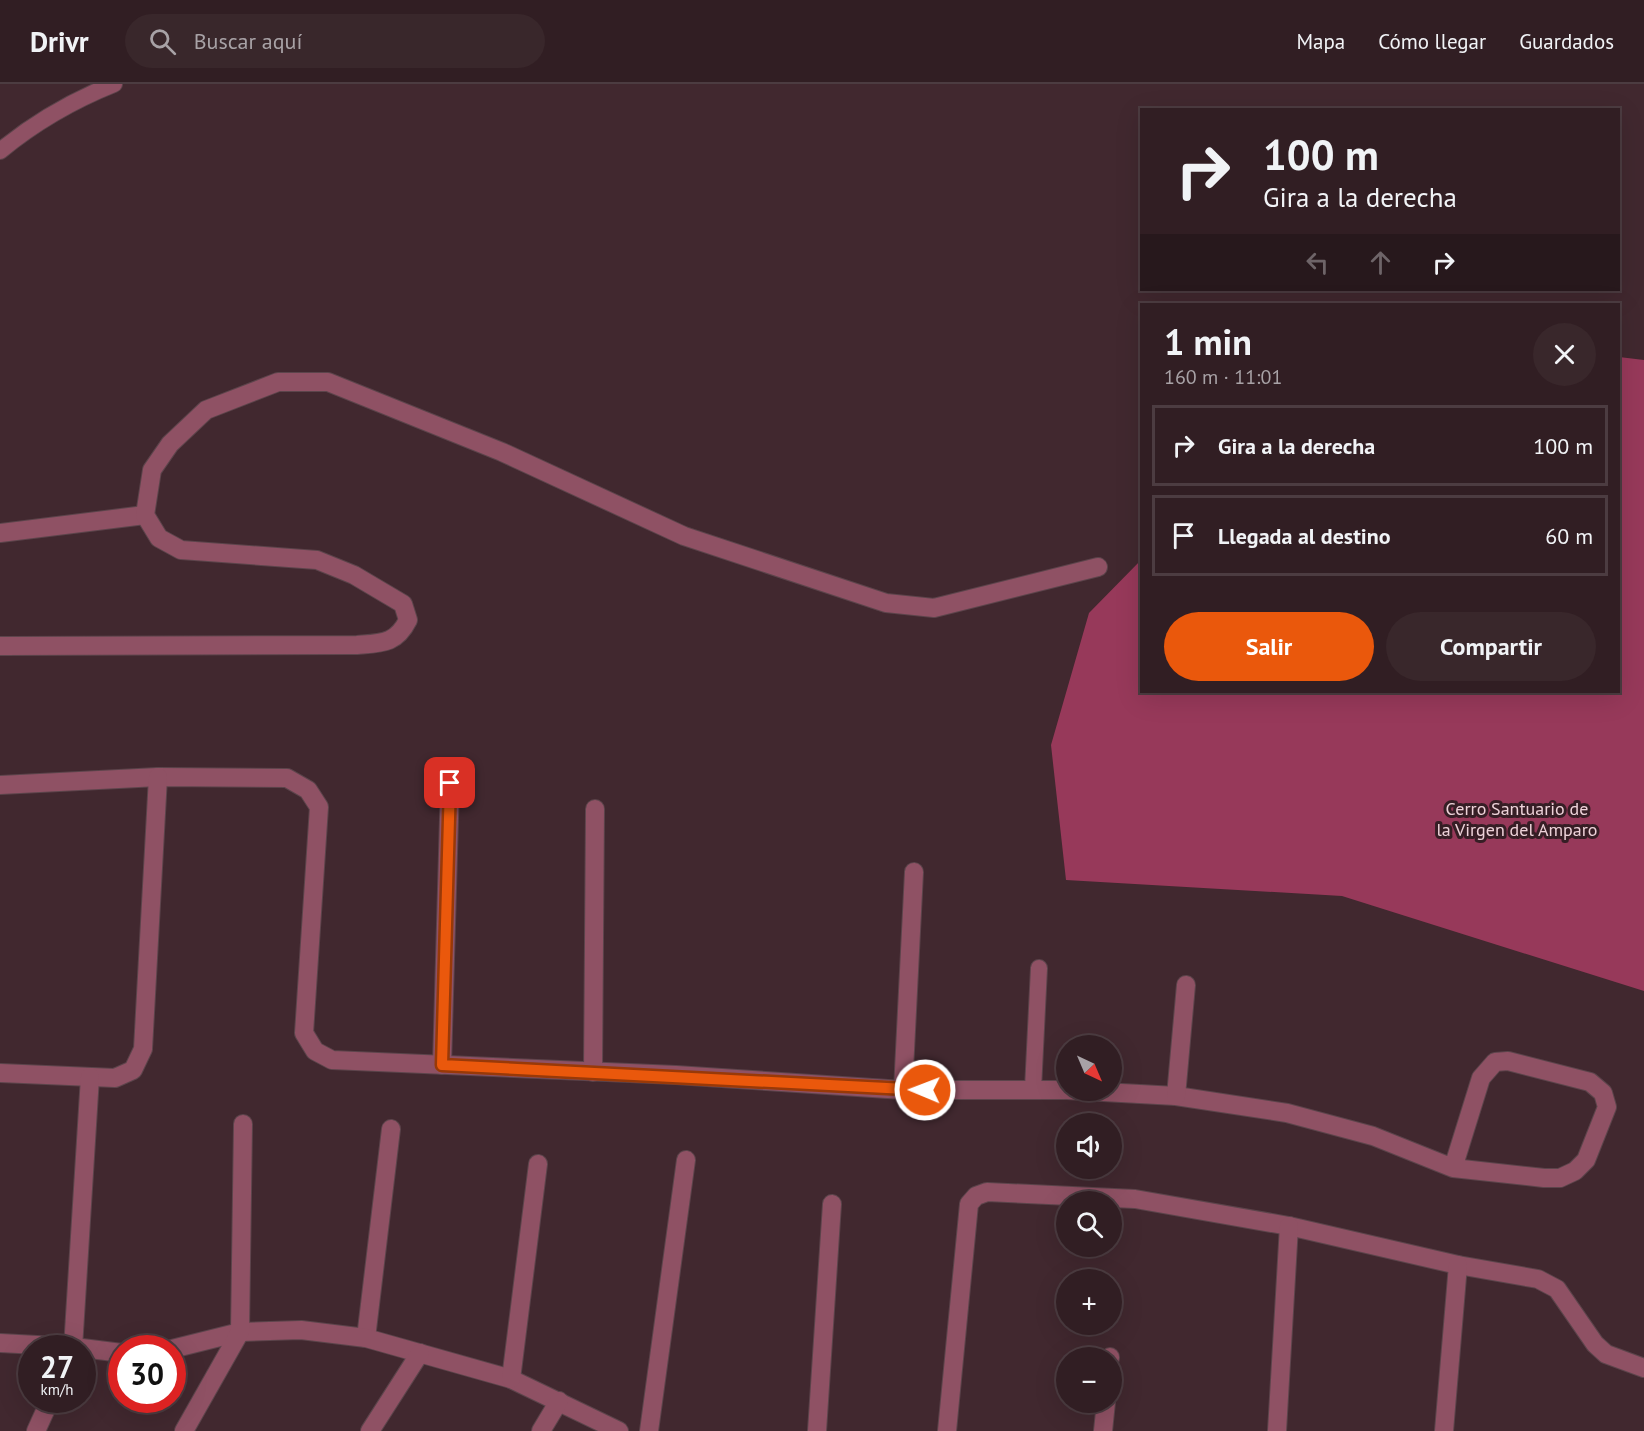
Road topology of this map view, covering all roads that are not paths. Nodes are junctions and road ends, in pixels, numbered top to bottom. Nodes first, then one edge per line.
1 (114, 84) edge
2 (0, 151) edge
3 (145, 515) junction
4 (0, 533) edge
5 (1098, 567) dead end
6 (0, 646) edge
7 (158, 777) junction
8 (450, 783) dead end
9 (0, 785) edge
10 (595, 809) dead end
11 (914, 872) dead end
12 (1039, 968) dead end
13 (1186, 985) dead end
14 (442, 1065) junction
15 (592, 1072) junction
16 (0, 1073) edge
17 (90, 1077) junction
18 (1034, 1089) junction
19 (903, 1090) junction
20 (1056, 1090) edge
21 (1122, 1093) edge
22 (1176, 1096) junction
23 (243, 1124) dead end
24 (391, 1129) dead end
25 (686, 1160) dead end
26 (538, 1164) dead end
27 (1452, 1168) junction
28 (832, 1204) dead end
29 (1289, 1227) junction
30 (1458, 1265) junction
31 (240, 1332) junction
32 (75, 1335) edge
33 (366, 1338) junction
34 (0, 1343) edge
35 (18, 1344) edge
36 (186, 1346) edge
37 (420, 1353) junction
38 (1644, 1368) edge
39 (511, 1379) junction
40 (559, 1401) junction
41 (44, 1413) edge
42 (1105, 1413) edge
43 (36, 1431) edge
44 (184, 1431) edge
45 (370, 1431) edge
46 (541, 1431) edge
47 (619, 1431) edge
48 (649, 1431) edge
49 (817, 1431) edge
50 (947, 1431) edge
51 (1103, 1431) edge
52 (1277, 1431) edge
53 (1444, 1431) edge

1 - 2 lane
3 - 4 street
3 - 5 street
3 - 6 street
7 - 9 street
7 - 14 street
7 - 17 street
8 - 14 street
10 - 15 street
11 - 19 street
12 - 18 lane
13 - 22 street
14 - 15 street
15 - 19 street
16 - 17 street
17 - 32 street
18 - 19 street
18 - 20 street
21 - 22 street
22 - 27 street
23 - 31 street
24 - 33 street
25 - 48 street
26 - 39 street
27 - 27 street
28 - 49 street
29 - 30 street
29 - 50 street
29 - 52 street
30 - 38 street
30 - 53 street
31 - 33 street
31 - 36 street
31 - 44 street
33 - 37 street
34 - 35 street
37 - 39 street
37 - 45 street
39 - 40 street
40 - 46 street
40 - 47 street
41 - 43 street
42 - 51 street

